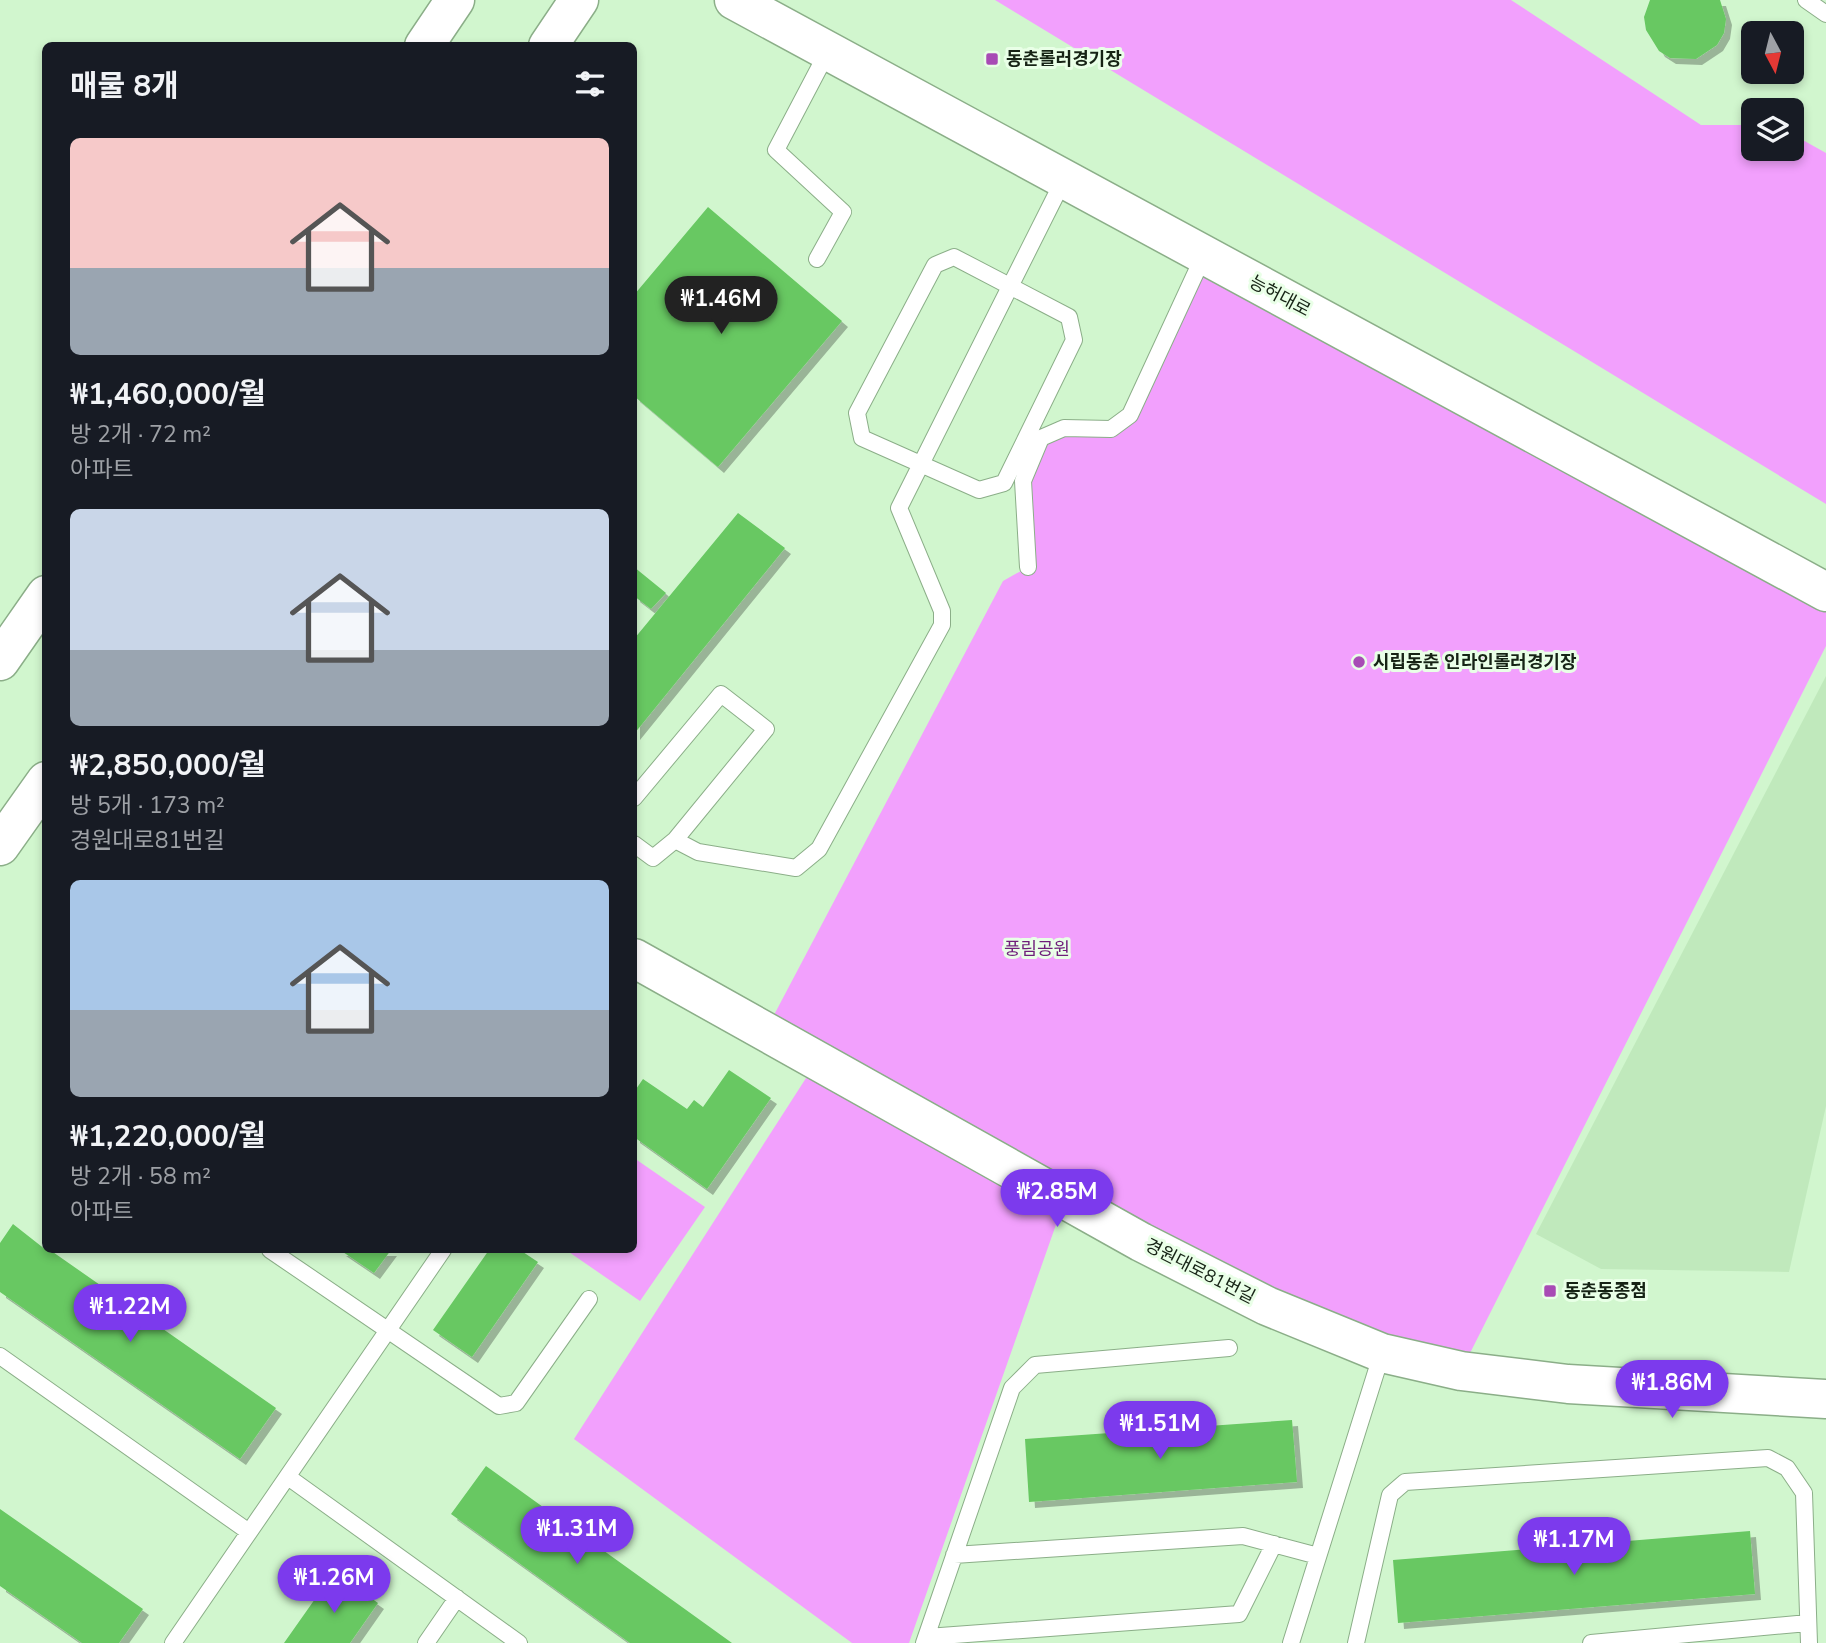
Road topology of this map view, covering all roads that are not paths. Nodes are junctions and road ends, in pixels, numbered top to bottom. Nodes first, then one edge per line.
1 (455, 0) edge
2 (579, 0) edge
3 (734, 0) edge
4 (1806, 0) edge
5 (1826, 14) edge
6 (427, 42) edge
7 (551, 42) edge
8 (828, 51) junction
9 (1064, 179) junction
10 (1204, 255) junction
11 (817, 259) dead end
12 (1010, 286) junction
13 (922, 464) junction
14 (1028, 567) dead end
15 (1826, 592) edge
16 (42, 601) edge
17 (0, 661) edge
18 (42, 787) edge
19 (637, 794) edge
20 (675, 840) junction
21 (0, 846) edge
22 (637, 848) edge
23 (637, 964) edge
24 (274, 1253) edge
25 (441, 1253) edge
26 (589, 1299) dead end
27 (388, 1330) junction
28 (1229, 1348) dead end
29 (1382, 1353) junction
30 (0, 1356) edge
31 (1826, 1399) edge
32 (288, 1477) junction
33 (249, 1532) junction
34 (1273, 1544) junction
35 (954, 1555) junction
36 (1318, 1556) junction
37 (457, 1598) junction
38 (1808, 1623) junction
39 (925, 1640) edge
40 (173, 1643) edge
41 (426, 1643) edge
42 (519, 1643) edge
43 (1291, 1643) edge
44 (1356, 1643) edge
45 (1591, 1643) edge
46 (1809, 1643) edge

1 - 6 main road
2 - 7 main road
3 - 8 main road, 능허대로
4 - 5 lane
8 - 9 main road, 능허대로
8 - 11 lane
9 - 10 main road, 능허대로
9 - 12 lane
10 - 14 lane
10 - 15 main road, 능허대로
12 - 13 lane
12 - 13 lane
12 - 13 lane
13 - 20 lane
16 - 17 main road
18 - 21 main road
19 - 20 lane
20 - 22 lane
23 - 29 main road, 경원대로81번길
24 - 27 lane
25 - 27 lane
26 - 27 lane
27 - 32 lane
28 - 35 lane
29 - 31 main road, 경원대로81번길
29 - 36 lane
30 - 33 lane
32 - 33 lane
32 - 37 lane
33 - 40 lane
34 - 35 lane
34 - 36 lane
34 - 39 lane
35 - 39 lane
36 - 43 lane
37 - 41 lane
37 - 42 lane
38 - 44 lane
38 - 45 lane
38 - 46 lane

